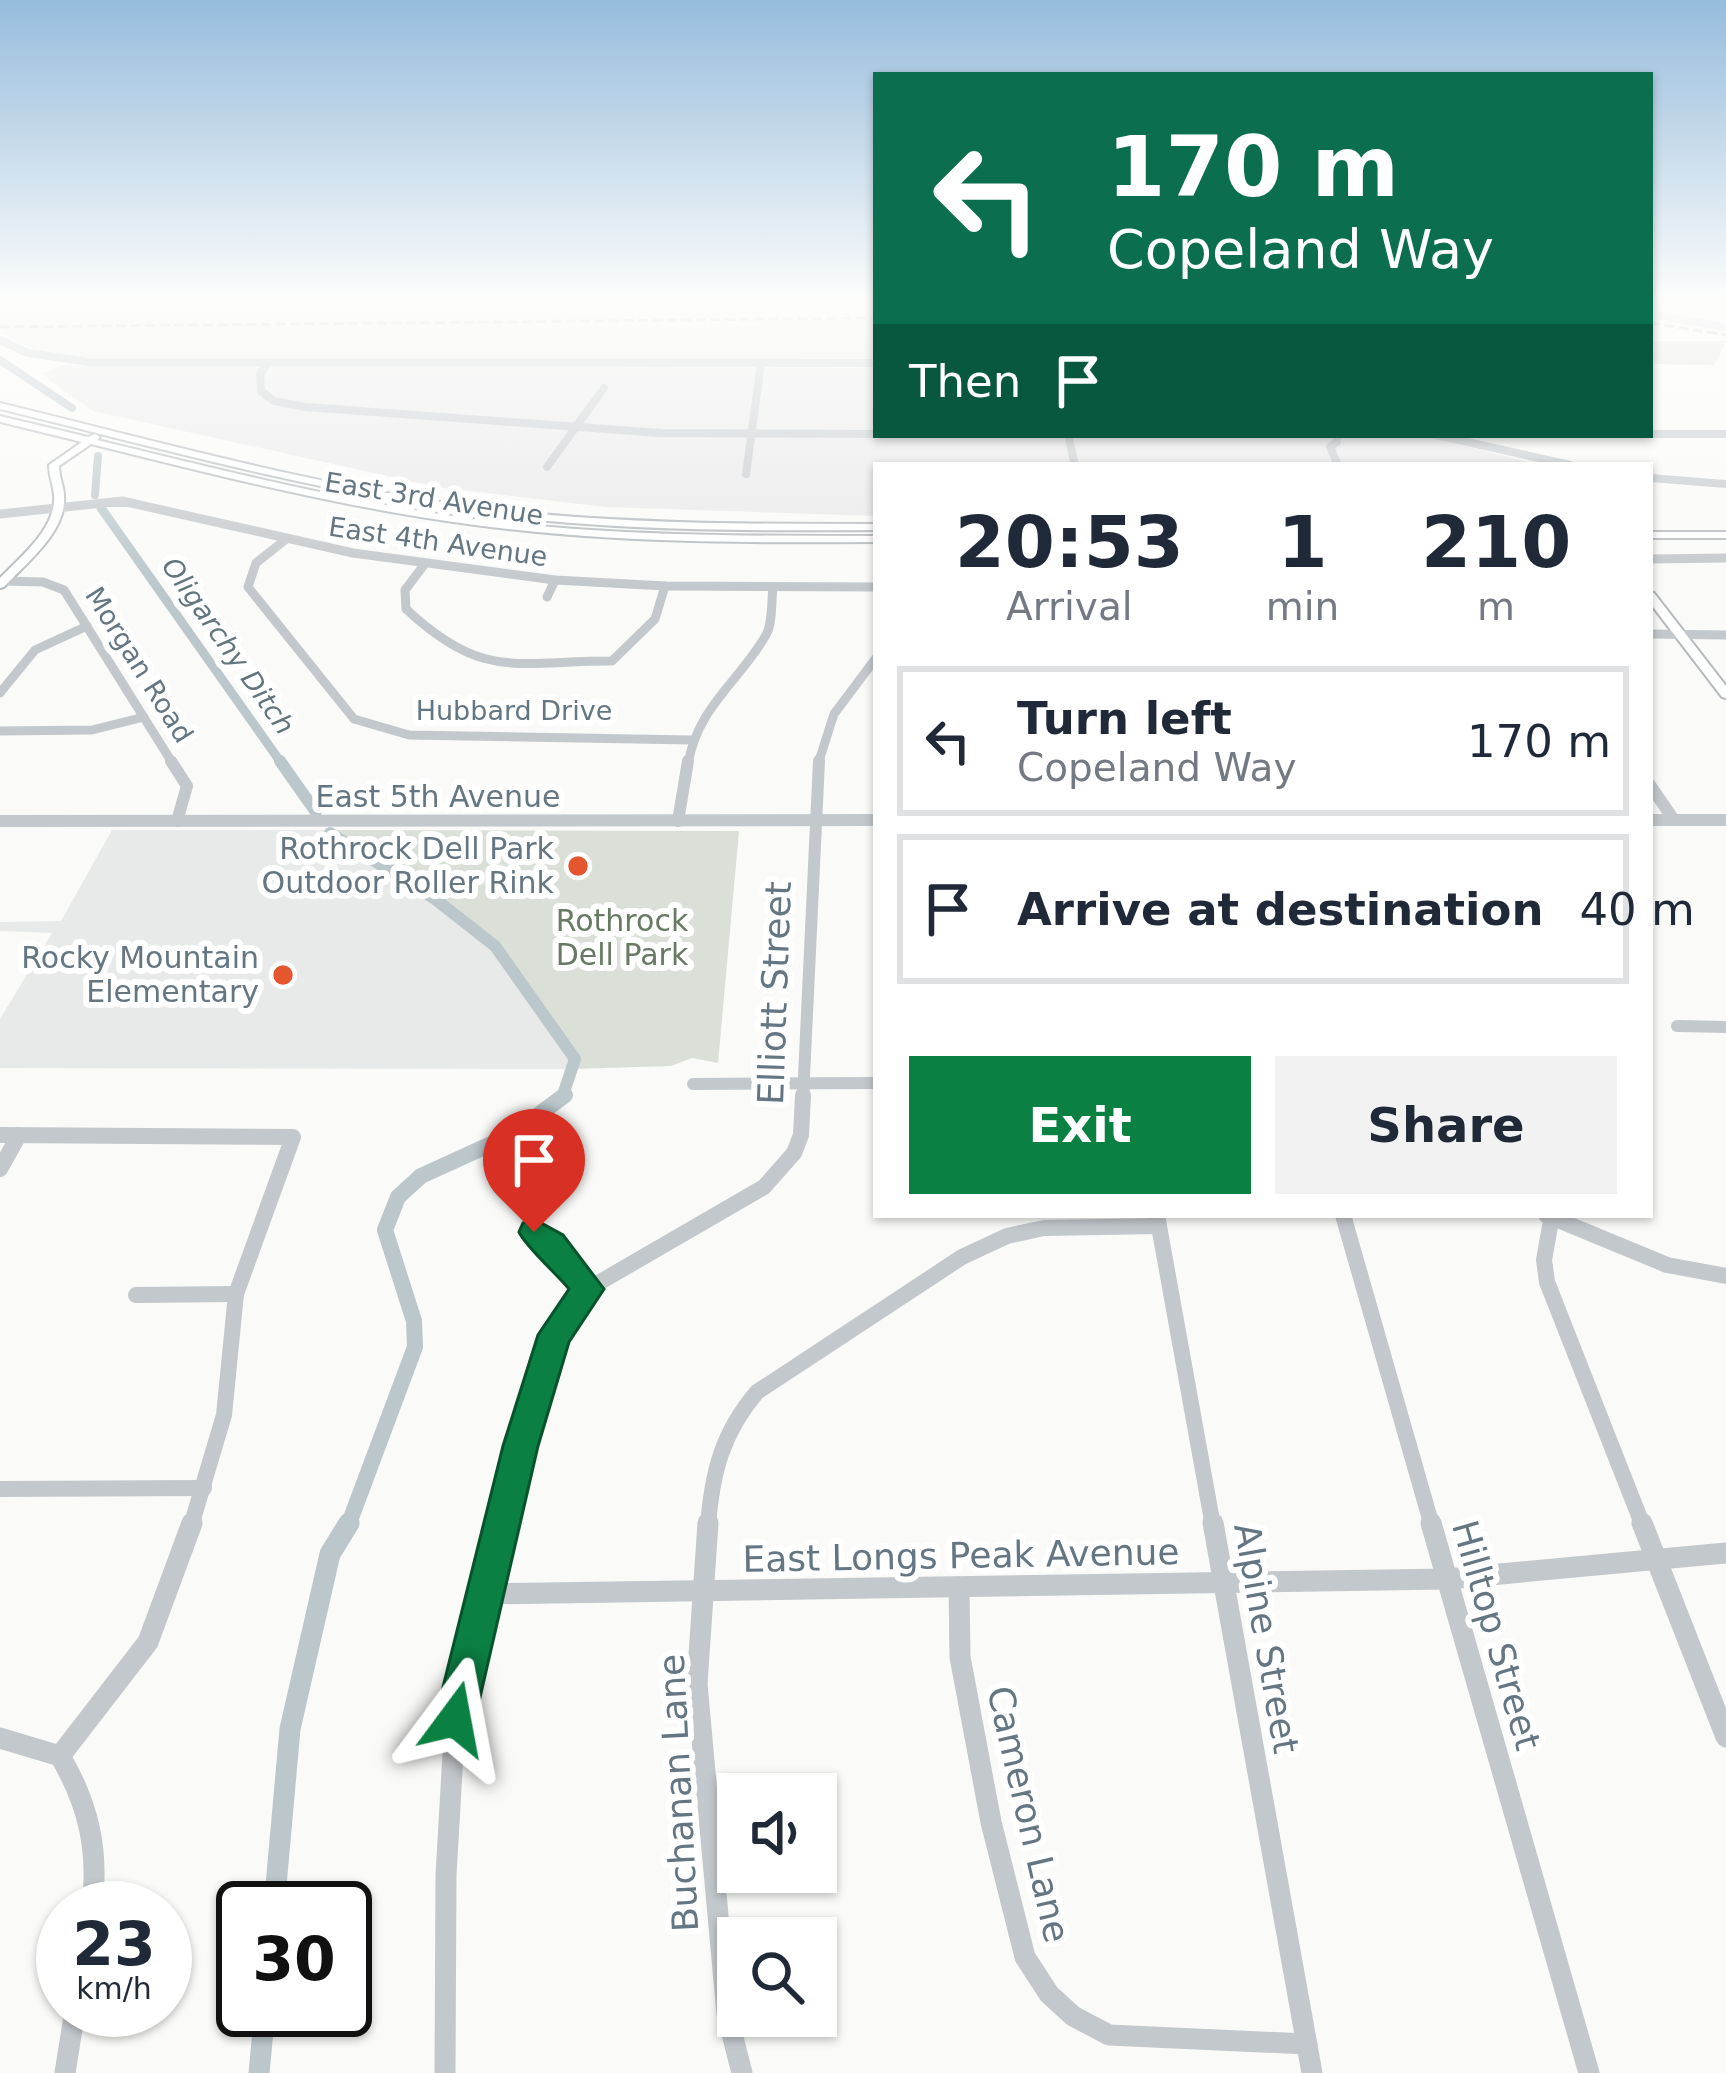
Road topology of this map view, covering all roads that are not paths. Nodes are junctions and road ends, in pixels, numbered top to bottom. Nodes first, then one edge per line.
1 (270, 396) edge
2 (598, 396) edge
3 (755, 396) edge
4 (0, 406) edge
5 (0, 418) edge
6 (574, 428) junction
7 (106, 431) junction
8 (750, 434) junction
9 (873, 434) edge
10 (1653, 434) edge
11 (1726, 434) edge
12 (1448, 438) edge
13 (89, 440) junction
14 (1548, 462) edge
15 (547, 466) dead end
16 (746, 474) dead end
17 (1653, 478) edge
18 (1726, 484) edge
19 (58, 506) junction
20 (0, 514) edge
21 (873, 527) edge
22 (1653, 535) edge
23 (1726, 535) edge
24 (873, 539) edge
25 (285, 540) junction
26 (1726, 558) edge
27 (1653, 559) edge
28 (424, 565) junction
29 (555, 580) junction
30 (2, 583) edge
31 (664, 586) junction
32 (873, 587) edge
33 (773, 588) junction
34 (547, 597) dead end
35 (1653, 599) edge
36 (87, 626) junction
37 (1653, 634) edge
38 (1680, 635) junction
39 (1726, 635) edge
40 (873, 661) edge
41 (0, 693) edge
42 (1726, 694) edge
43 (144, 717) junction
44 (0, 731) edge
45 (692, 740) junction
46 (1653, 790) edge
47 (678, 820) junction
48 (814, 820) junction
49 (873, 820) edge
50 (1653, 820) edge
51 (1673, 820) junction
52 (1726, 820) edge
53 (0, 821) edge
54 (177, 821) junction
55 (1677, 1027) dead end
56 (1726, 1027) edge
57 (803, 1083) junction
58 (693, 1084) dead end
59 (873, 1084) edge
60 (0, 1135) edge
61 (19, 1135) junction
62 (0, 1169) edge
63 (1344, 1218) edge
64 (1550, 1218) edge
65 (1555, 1218) edge
66 (1158, 1221) edge
67 (534, 1232) dead end
68 (1726, 1276) edge
69 (588, 1289) junction
70 (236, 1294) junction
71 (136, 1295) dead end
72 (204, 1488) junction
73 (0, 1490) edge
74 (1726, 1553) edge
75 (1658, 1560) junction
76 (1447, 1579) junction
77 (1224, 1585) junction
78 (959, 1588) junction
79 (706, 1591) junction
80 (484, 1594) junction
81 (0, 1738) edge
82 (1726, 1738) edge
83 (60, 1756) junction
84 (96, 1881) edge
85 (71, 2037) edge
86 (1307, 2044) junction
87 (65, 2073) edge
88 (445, 2073) edge
89 (742, 2073) edge
90 (1312, 2073) edge
91 (1589, 2073) edge

1 - 6 street
2 - 6 street
3 - 8 street
4 - 7 main road, East 3rd Avenue
5 - 13 main road, East 3rd Avenue
6 - 8 street
6 - 15 street
7 - 13 main road
7 - 21 main road, East 3rd Avenue
8 - 9 street
8 - 16 street
10 - 11 street
12 - 14 street
13 - 19 main road
13 - 24 main road, East 3rd Avenue
17 - 18 street
19 - 20 street, East 4th Avenue
19 - 25 street, East 4th Avenue
19 - 30 main road
22 - 23 main road
25 - 28 street, East 4th Avenue
25 - 45 street, Hubbard Drive
26 - 27 street
28 - 29 street, East 4th Avenue
28 - 31 street
29 - 31 street, East 4th Avenue
29 - 34 street
30 - 36 street, Morgan Road
31 - 33 street, East 4th Avenue
32 - 33 street, East 4th Avenue
33 - 45 street
35 - 38 main road
36 - 41 street
36 - 43 street, Morgan Road
37 - 38 street
38 - 39 street
38 - 42 main road
40 - 48 street, Elliott Street
43 - 44 street
43 - 54 street, Morgan Road
45 - 47 street
46 - 51 street
47 - 48 street, East 5th Avenue
47 - 54 street, East 5th Avenue
48 - 49 street, East 5th Avenue
48 - 57 street, Elliott Street
50 - 51 street
51 - 52 street
53 - 54 street, East 5th Avenue
55 - 56 street
57 - 58 street
57 - 59 street
57 - 69 street, Elliott Street
60 - 61 street
61 - 62 street
61 - 70 street
63 - 76 street, Hilltop Street
64 - 75 street
65 - 68 street
66 - 77 street, Alpine Street
66 - 79 street, Buchanan Lane
67 - 69 street
69 - 80 street, Elliott Street
70 - 71 street
70 - 72 street
72 - 73 street
72 - 83 street
74 - 75 street, East Longs Peak Avenue
75 - 76 street, East Longs Peak Avenue
75 - 82 street
76 - 77 street, East Longs Peak Avenue
76 - 91 street, Hilltop Street
77 - 78 street, East Longs Peak Avenue
77 - 86 street, Alpine Street
78 - 79 street, East Longs Peak Avenue
78 - 86 street, Cameron Lane
79 - 80 street, East Longs Peak Avenue
79 - 89 street, Buchanan Lane
80 - 88 street, Elliott Street
81 - 83 street
83 - 84 street
85 - 87 street
86 - 90 street, Alpine Street

